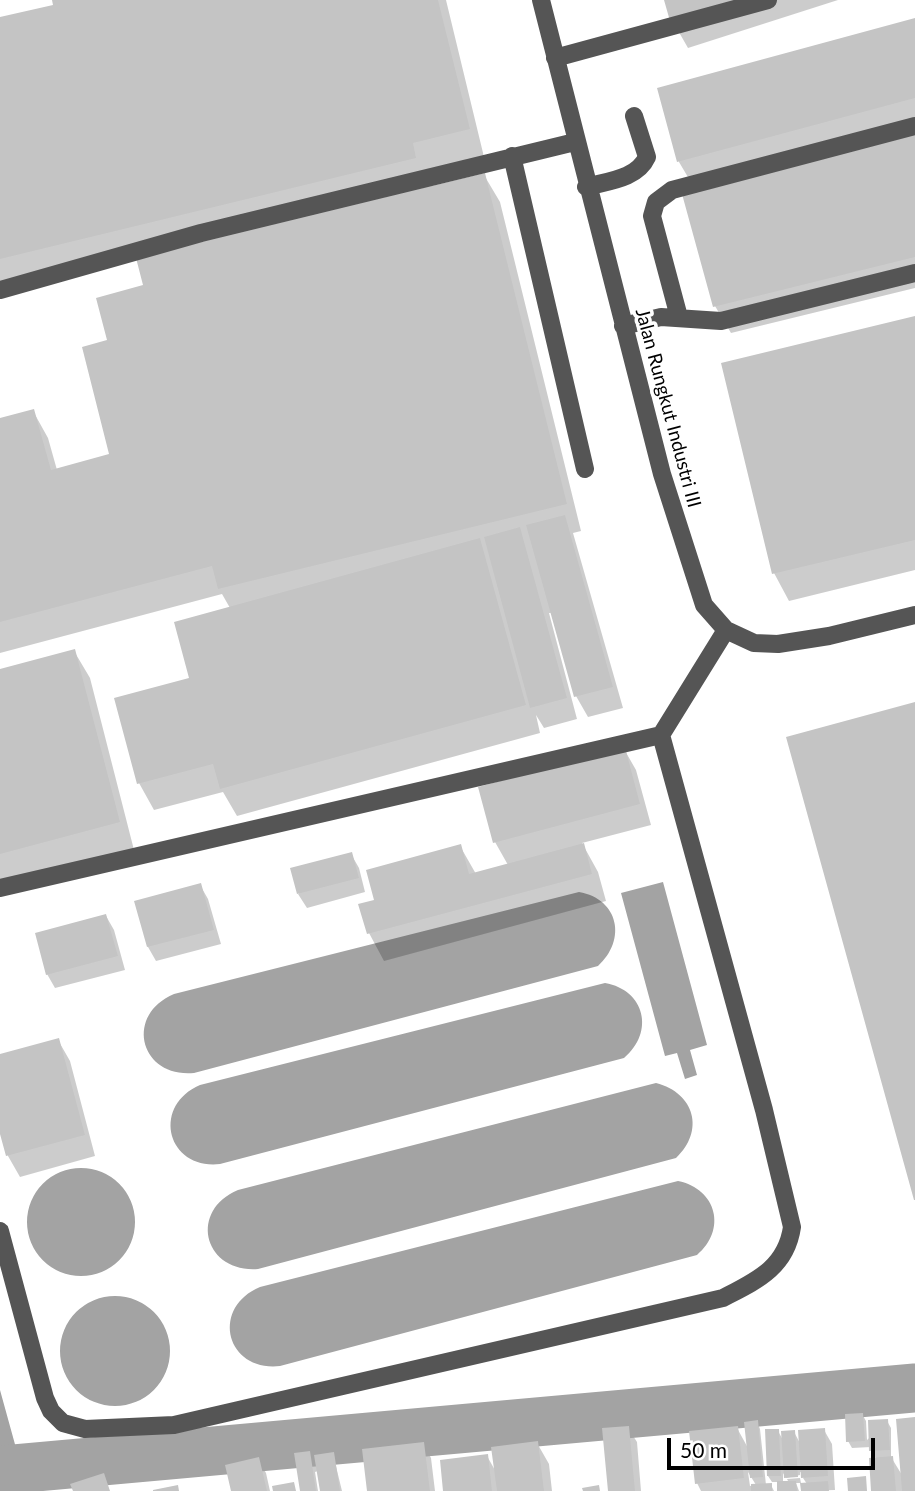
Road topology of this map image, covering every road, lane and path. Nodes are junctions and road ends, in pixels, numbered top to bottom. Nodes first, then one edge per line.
1 (541, 0) edge
2 (768, 0) edge
3 (555, 58) junction
4 (634, 116) dead end
5 (915, 126) edge
6 (575, 142) junction
7 (512, 156) junction
8 (586, 187) junction
9 (915, 273) edge
10 (0, 290) edge
11 (679, 317) junction
12 (623, 326) junction
13 (585, 469) dead end
14 (915, 615) edge
15 (726, 630) junction
16 (661, 734) junction
17 (0, 888) edge
18 (0, 1231) edge

1 - 3 street, Jalan Rungkut Industri III
2 - 3 street
3 - 6 street, Jalan Rungkut Industri III
4 - 8 street
5 - 11 street
6 - 7 street
6 - 8 street, Jalan Rungkut Industri III
7 - 10 street
7 - 13 street
8 - 12 street, Jalan Rungkut Industri III
9 - 11 street
11 - 12 street
12 - 15 street, Jalan Rungkut Industri III
14 - 15 street, Jalan Rungkut Industri III
15 - 16 street
16 - 17 street
16 - 18 street

